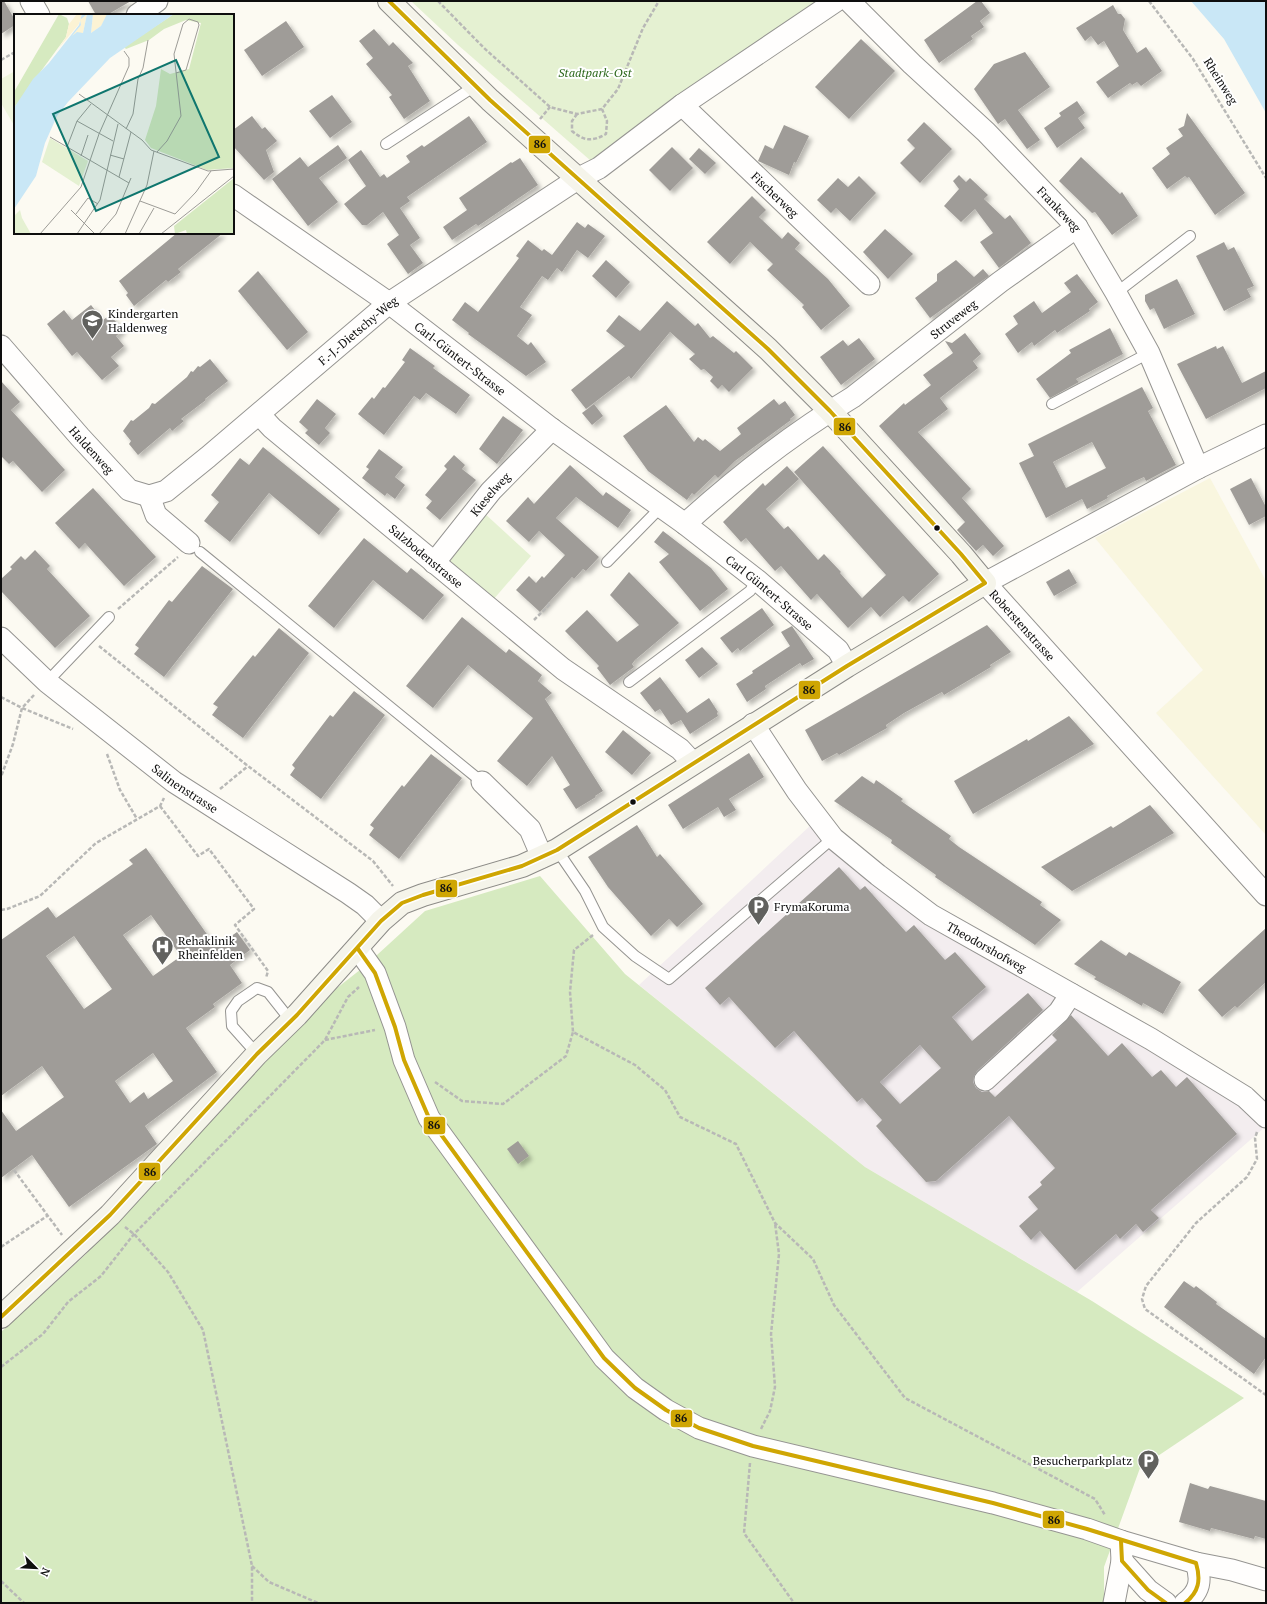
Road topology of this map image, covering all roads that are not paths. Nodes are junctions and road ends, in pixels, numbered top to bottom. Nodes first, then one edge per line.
1 (31, 1) edge
2 (157, 1) edge
3 (388, 1) edge
4 (836, 1) edge
5 (849, 1) edge
6 (38, 14) edge
7 (138, 14) edge
8 (475, 86) junction
9 (682, 105) junction
10 (386, 144) dead end
11 (579, 178) junction
12 (234, 196) edge
13 (1077, 227) junction
14 (1190, 236) dead end
15 (869, 284) dead end
16 (1116, 293) junction
17 (389, 303) junction
18 (1, 346) edge
19 (1149, 353) junction
20 (1052, 404) dead end
21 (830, 411) junction
22 (260, 415) junction
23 (552, 429) junction
24 (1266, 435) edge
25 (1198, 468) junction
26 (149, 496) junction
27 (661, 507) junction
28 (685, 524) junction
29 (195, 548) joint
30 (607, 562) dead end
31 (434, 563) junction
32 (757, 580) junction
33 (985, 583) junction
34 (109, 617) road end
35 (1, 638) edge
36 (847, 666) junction
37 (47, 682) junction
38 (628, 682) dead end
39 (753, 724) junction
40 (693, 762) junction
41 (482, 782) joint
42 (833, 838) junction
43 (550, 853) junction
44 (1266, 895) edge
45 (381, 921) junction
46 (358, 950) junction
47 (1071, 994) junction
48 (291, 1021) junction
49 (257, 1054) junction
50 (985, 1080) dead end
51 (1265, 1116) edge
52 (1, 1317) edge
53 (1121, 1551) junction
54 (1196, 1563) junction
55 (1266, 1580) edge
56 (1114, 1603) edge
57 (1166, 1603) edge
58 (1184, 1603) edge

1 - 6 street
2 - 7 street
3 - 8 street, Roberstenstrasse
4 - 9 street
5 - 13 street, Frankeweg
8 - 10 lane
8 - 11 street, Roberstenstrasse
9 - 11 street
9 - 15 street, Fischerweg
11 - 17 street, F.-J.-Dietschy-Weg
11 - 21 street, Roberstenstrasse
12 - 17 street, Carl-Güntert-Strasse
13 - 16 street, Frankeweg
13 - 21 street, Struveweg
14 - 16 lane
16 - 19 street, Frankeweg
17 - 22 street, F.-J.-Dietschy-Weg
17 - 23 street, Carl-Güntert-Strasse
18 - 26 street, Haldenweg
19 - 20 lane
19 - 25 street, Frankeweg
21 - 28 street, Struveweg
21 - 33 street, Roberstenstrasse
22 - 26 street, F.-J.-Dietschy-Weg
22 - 31 street, Salzbodenstrasse
23 - 27 street, Carl-Güntert-Strasse
23 - 31 street, Kieselweg
24 - 25 street
25 - 33 street
26 - 29 street
27 - 28 street, Carl-Güntert-Strasse
27 - 30 lane
28 - 32 street, Carl Güntert-Strasse
29 - 41 lane
31 - 40 street, Salzbodenstrasse
32 - 36 street, Carl Güntert-Strasse
32 - 38 lane
33 - 36 street
33 - 44 street, Roberstenstrasse
34 - 37 lane
35 - 37 street, Salinenstrasse
36 - 39 street
37 - 45 street, Salinenstrasse
39 - 40 street
39 - 42 street, Theodorshofweg
40 - 43 street
41 - 43 street
42 - 43 lane
42 - 47 street, Theodorshofweg
43 - 45 street
45 - 46 street
46 - 48 street
46 - 53 street
47 - 50 street
47 - 51 street, Theodorshofweg
48 - 49 street
48 - 49 lane
49 - 52 street
53 - 54 street
53 - 56 street
53 - 57 street
54 - 55 street
54 - 58 street

